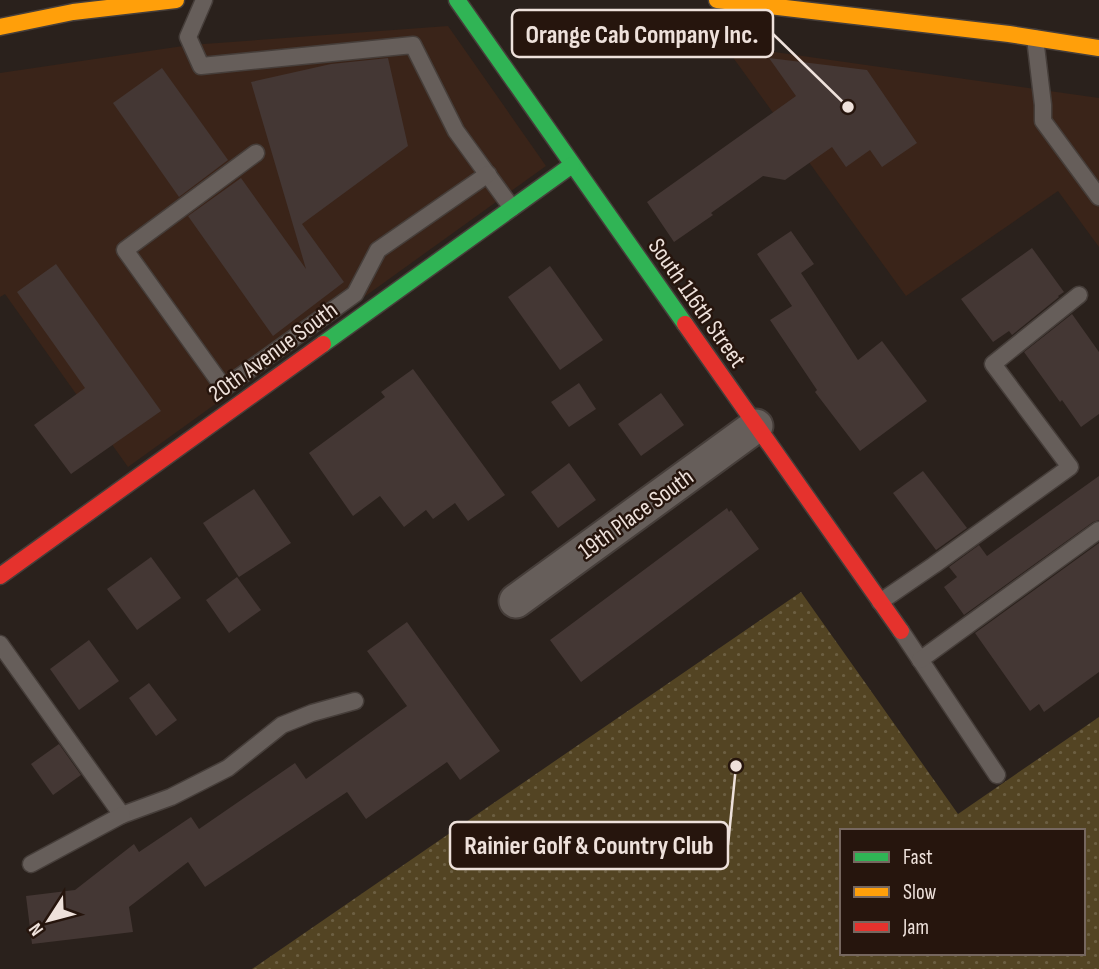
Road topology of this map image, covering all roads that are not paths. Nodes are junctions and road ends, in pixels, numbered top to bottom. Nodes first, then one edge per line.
1 (176, 0) edge
2 (204, 0) edge
3 (457, 0) edge
4 (717, 0) edge
5 (813, 6) edge
6 (0, 26) edge
7 (1035, 38) junction
8 (1099, 48) edge
9 (256, 153) dead end
10 (572, 165) junction
11 (488, 174) junction
12 (1099, 197) edge
13 (512, 208) junction
14 (1079, 295) dead end
15 (756, 426) junction
16 (1099, 530) edge
17 (0, 576) edge
18 (516, 601) dead end
19 (880, 602) junction
20 (901, 631) joint
21 (0, 644) edge
22 (920, 660) junction
23 (355, 701) dead end
24 (997, 775) dead end
25 (122, 815) junction
26 (31, 864) dead end

1 - 6 street
2 - 11 lane
3 - 10 street, South 116th Street
4 - 5 street
5 - 7 street
7 - 8 street
7 - 12 lane
9 - 11 lane
10 - 13 street, 20th Avenue South
10 - 15 street, South 116th Street
11 - 13 lane
13 - 17 street, 20th Avenue South
14 - 19 lane
15 - 18 street, 19th Place South
15 - 19 street, South 116th Street
16 - 22 lane
19 - 20 street, South 116th Street
20 - 22 lane
21 - 25 lane
22 - 24 lane
23 - 25 lane
25 - 26 lane

